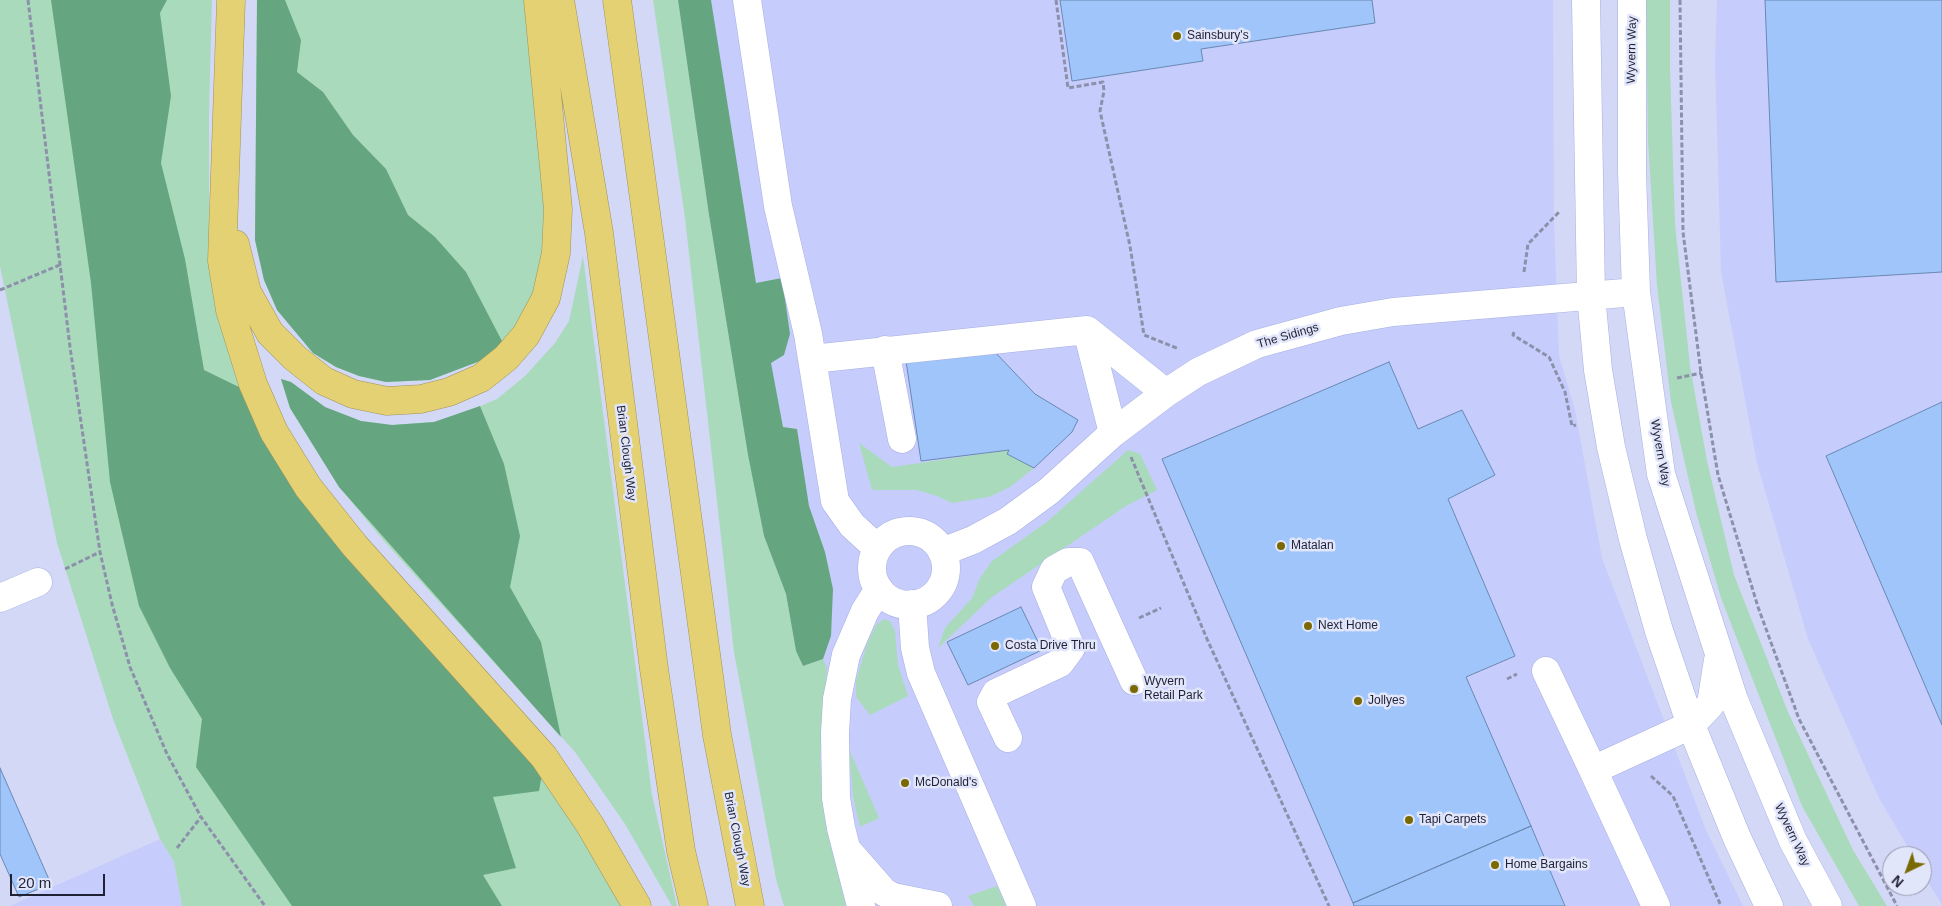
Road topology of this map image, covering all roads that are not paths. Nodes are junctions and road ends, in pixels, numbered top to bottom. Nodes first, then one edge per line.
1 (231, 0) edge
2 (538, 0) edge
3 (560, 0) edge
4 (617, 0) edge
5 (747, 0) edge
6 (1586, 0) edge
7 (1632, 0) edge
8 (225, 204) junction
9 (1636, 292) junction
10 (1591, 295) junction
11 (1087, 330) junction
12 (885, 350) junction
13 (812, 359) junction
14 (1166, 394) junction
15 (902, 438) dead end
16 (1121, 442) junction
17 (878, 548) junction
18 (942, 552) junction
19 (38, 582) road end
20 (879, 589) junction
21 (0, 598) edge
22 (912, 604) junction
23 (1718, 652) junction
24 (1546, 671) dead end
25 (1134, 681) dead end
26 (1691, 725) junction
27 (1008, 738) dead end
28 (1593, 770) junction
29 (845, 848) junction
30 (637, 906) edge
31 (694, 906) edge
32 (750, 906) edge
33 (861, 906) edge
34 (937, 906) edge
35 (1022, 906) edge
36 (1656, 906) edge
37 (1769, 906) edge
38 (1828, 906) edge

1 - 8 highway
2 - 8 highway
3 - 31 highway, Brian Clough Way
4 - 32 highway, Brian Clough Way
5 - 13 street
6 - 10 street
7 - 9 street, Wyvern Way
8 - 30 highway
9 - 10 street, The Sidings
9 - 23 street, Wyvern Way
10 - 14 street, The Sidings
10 - 26 street
11 - 12 street
11 - 14 street
11 - 16 street
12 - 13 street
12 - 15 street
13 - 17 street
14 - 16 street, The Sidings
16 - 18 street, The Sidings
17 - 18 street
17 - 20 street
18 - 22 street
19 - 21 street
20 - 22 street
20 - 29 street
22 - 35 street
23 - 26 street
23 - 38 street, Wyvern Way
24 - 28 street
25 - 27 street
26 - 28 street
26 - 37 street
28 - 36 street
29 - 33 street
29 - 34 street

